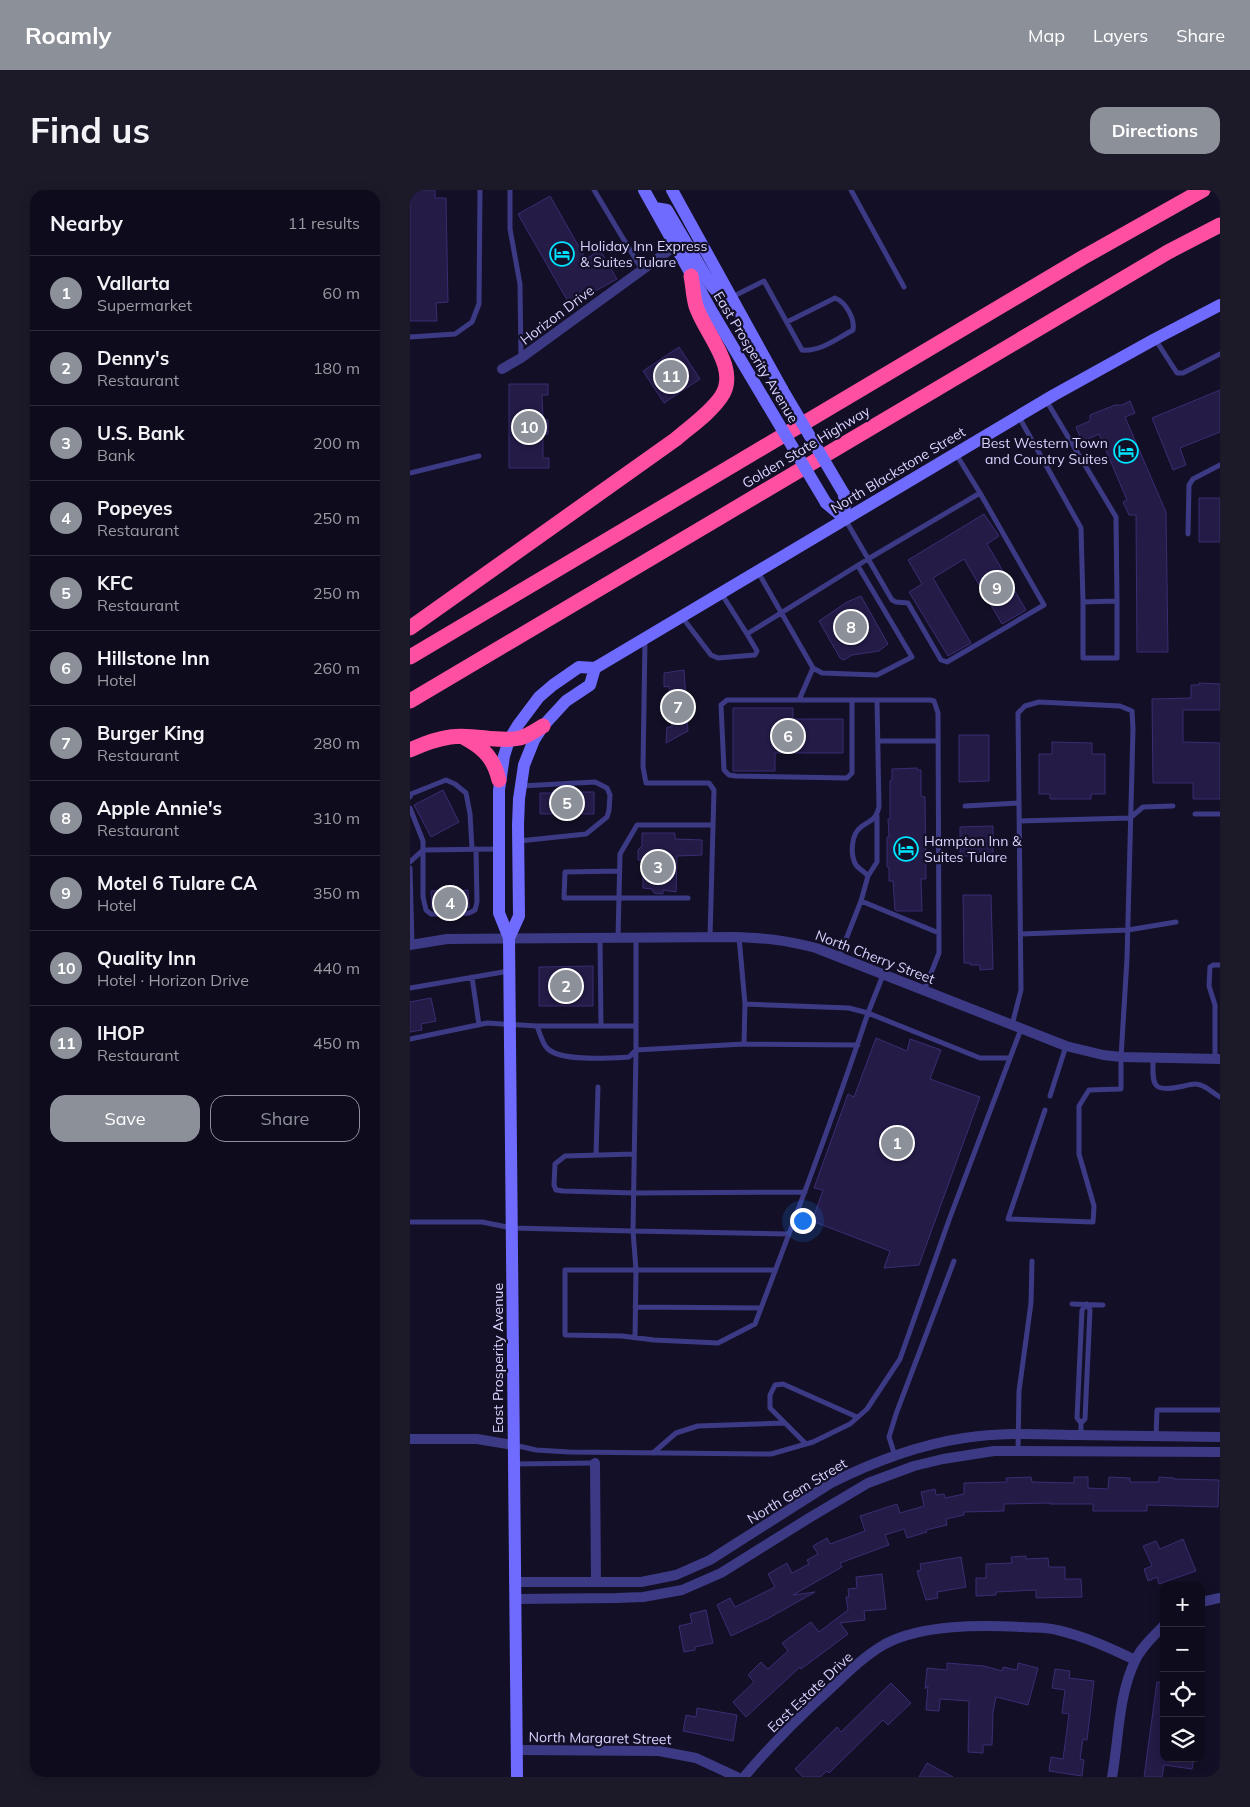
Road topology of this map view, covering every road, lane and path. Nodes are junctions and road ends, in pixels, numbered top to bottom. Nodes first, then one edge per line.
1 (480, 190) edge
2 (510, 190) edge
3 (594, 190) edge
4 (644, 190) edge
5 (672, 190) edge
6 (851, 190) edge
7 (1184, 190) edge
8 (1203, 190) edge
9 (655, 208) junction
10 (1154, 217) junction
11 (1220, 225) edge
12 (675, 246) junction
13 (642, 270) junction
14 (691, 276) junction
15 (904, 287) dead end
16 (731, 298) junction
17 (1220, 305) edge
18 (787, 322) junction
19 (410, 337) edge
20 (1155, 339) junction
21 (1220, 354) edge
22 (521, 358) junction
23 (502, 369) dead end
24 (1046, 400) junction
25 (1019, 416) junction
26 (956, 454) junction
27 (479, 456) dead end
28 (1220, 465) edge
29 (410, 474) edge
30 (980, 493) junction
31 (845, 519) junction
32 (1188, 534) dead end
33 (868, 559) junction
34 (858, 566) junction
35 (758, 571) junction
36 (721, 593) junction
37 (1117, 601) junction
38 (1083, 602) junction
39 (782, 613) junction
40 (682, 616) junction
41 (410, 628) edge
42 (747, 634) junction
43 (645, 638) junction
44 (410, 657) edge
45 (595, 668) junction
46 (813, 668) junction
47 (800, 700) junction
48 (852, 700) junction
49 (877, 700) junction
50 (410, 701) edge
51 (543, 726) junction
52 (461, 736) junction
53 (510, 740) junction
54 (878, 741) junction
55 (938, 741) junction
56 (410, 750) edge
57 (499, 780) junction
58 (521, 786) junction
59 (410, 795) edge
60 (1019, 803) junction
61 (964, 806) dead end
62 (1173, 806) dead end
63 (410, 808) edge
64 (1195, 814) dead end
65 (1220, 814) edge
66 (877, 816) junction
67 (1130, 818) junction
68 (1019, 821) junction
69 (713, 825) junction
70 (519, 841) junction
71 (498, 848) junction
72 (474, 849) junction
73 (423, 850) junction
74 (410, 862) edge
75 (410, 868) edge
76 (620, 872) junction
77 (868, 876) junction
78 (619, 898) junction
79 (688, 898) dead end
80 (861, 901) junction
81 (1176, 922) dead end
82 (1128, 930) junction
83 (938, 933) junction
84 (1020, 934) junction
85 (710, 937) junction
86 (738, 937) junction
87 (510, 938) junction
88 (600, 938) junction
89 (618, 938) junction
90 (636, 938) junction
91 (411, 945) edge
92 (839, 957) junction
93 (1220, 965) edge
94 (510, 971) junction
95 (883, 975) junction
96 (472, 977) junction
97 (410, 988) edge
98 (924, 991) junction
99 (744, 1004) junction
100 (868, 1013) junction
101 (479, 1025) junction
102 (510, 1025) junction
103 (537, 1026) junction
104 (601, 1026) junction
105 (636, 1026) junction
106 (1017, 1027) junction
107 (410, 1039) edge
108 (744, 1044) junction
109 (858, 1045) junction
110 (1066, 1046) junction
111 (636, 1050) junction
112 (1121, 1057) junction
113 (1010, 1058) junction
114 (1153, 1058) junction
115 (1217, 1059) edge
116 (598, 1087) dead end
117 (1050, 1096) dead end
118 (1220, 1097) edge
119 (1045, 1110) dead end
120 (634, 1154) junction
121 (596, 1155) junction
122 (805, 1192) junction
123 (634, 1193) junction
124 (410, 1222) edge
125 (512, 1228) junction
126 (633, 1230) junction
127 (789, 1234) junction
128 (954, 1261) dead end
129 (1032, 1261) dead end
130 (636, 1270) junction
131 (775, 1270) junction
132 (1072, 1304) dead end
133 (1087, 1304) junction
134 (1103, 1305) dead end
135 (635, 1307) junction
136 (761, 1308) junction
137 (635, 1338) junction
138 (1220, 1410) edge
139 (857, 1418) junction
140 (784, 1423) junction
141 (1019, 1434) junction
142 (1081, 1435) junction
143 (1156, 1436) junction
144 (1220, 1437) edge
145 (410, 1439) edge
146 (806, 1444) junction
147 (514, 1445) junction
148 (1018, 1451) junction
149 (1220, 1452) edge
150 (653, 1454) junction
151 (895, 1456) junction
152 (595, 1463) joint
153 (514, 1464) junction
154 (514, 1582) junction
155 (596, 1582) junction
156 (1220, 1598) edge
157 (515, 1599) junction
158 (1205, 1601) edge
159 (1162, 1627) edge
160 (1135, 1660) junction
161 (517, 1750) junction
162 (517, 1777) edge
163 (737, 1777) edge
164 (744, 1777) edge
165 (1112, 1777) edge

1 - 19 lane
2 - 22 lane
3 - 13 lane
4 - 9 main road, East Prosperity Avenue
5 - 16 main road, East Prosperity Avenue
6 - 15 lane
7 - 10 highway
8 - 10 highway, Golden State Highway
9 - 12 main road, East Prosperity Avenue
9 - 16 main road
10 - 44 highway, Golden State Highway
11 - 50 highway, Golden State Highway
12 - 13 street, Horizon Drive
12 - 14 main road, East Prosperity Avenue
13 - 22 street, Horizon Drive
14 - 31 main road, East Prosperity Avenue, bridge
14 - 41 highway
16 - 18 lane
16 - 31 main road, East Prosperity Avenue, bridge
17 - 20 main road, North Blackstone Street
18 - 18 lane
20 - 21 lane
20 - 24 main road, North Blackstone Street
22 - 23 street, Horizon Drive
24 - 25 main road, North Blackstone Street
24 - 37 lane
25 - 26 main road, North Blackstone Street
25 - 38 lane
26 - 30 lane
26 - 31 main road, North Blackstone Street
27 - 29 lane
28 - 32 lane
30 - 33 lane
30 - 33 lane
31 - 33 lane
31 - 35 main road, North Blackstone Street
33 - 34 lane
34 - 39 lane
34 - 46 lane
35 - 36 main road, North Blackstone Street
35 - 39 lane
36 - 40 main road, North Blackstone Street
36 - 42 lane
37 - 38 lane
37 - 38 lane
39 - 42 lane
39 - 46 lane
40 - 42 lane
40 - 43 main road, North Blackstone Street
43 - 45 main road, North Blackstone Street
43 - 69 lane
45 - 51 main road
45 - 53 main road, North Blackstone Street
46 - 47 lane
47 - 48 lane
47 - 48 lane
48 - 49 lane
49 - 54 lane
49 - 55 lane
51 - 53 highway
51 - 58 main road, East Prosperity Avenue
52 - 53 highway
52 - 56 highway
52 - 57 highway
53 - 57 main road, East Prosperity Avenue
54 - 55 lane
54 - 66 lane
55 - 83 lane
57 - 71 main road, East Prosperity Avenue
58 - 70 main road, East Prosperity Avenue
58 - 70 lane
59 - 72 lane
60 - 61 lane
60 - 67 lane
60 - 68 lane
62 - 67 lane
63 - 73 lane
64 - 65 lane
66 - 77 lane
66 - 77 lane
67 - 68 lane
67 - 82 lane
68 - 84 lane
69 - 76 lane
69 - 85 lane
70 - 87 main road, East Prosperity Avenue
71 - 72 lane
71 - 87 main road, East Prosperity Avenue
72 - 73 lane
72 - 73 lane
73 - 74 lane
75 - 91 lane
76 - 78 lane
76 - 78 lane
77 - 80 lane
78 - 79 lane
78 - 89 lane
80 - 83 lane
80 - 92 lane
81 - 82 lane
82 - 84 lane
82 - 112 lane
83 - 98 lane
84 - 106 lane
85 - 86 street, North Cherry Street
85 - 90 street, North Cherry Street
86 - 92 street, North Cherry Street
86 - 99 lane
87 - 88 street, North Cherry Street
87 - 91 street, North Cherry Street
87 - 94 main road, East Prosperity Avenue
88 - 89 street, North Cherry Street
88 - 104 lane
89 - 90 street, North Cherry Street
90 - 105 lane
92 - 95 street, North Cherry Street
93 - 115 lane
94 - 96 lane
94 - 102 main road, East Prosperity Avenue
95 - 98 street, North Cherry Street
95 - 100 lane
96 - 97 lane
96 - 101 lane
98 - 106 street, North Cherry Street
99 - 100 lane
99 - 108 lane
100 - 109 lane
100 - 113 lane
101 - 102 lane
101 - 107 lane
102 - 103 lane
102 - 125 main road, East Prosperity Avenue
103 - 104 lane
103 - 111 lane
104 - 105 lane
105 - 111 lane
106 - 110 street, North Cherry Street
106 - 113 lane
108 - 109 lane
108 - 111 lane
109 - 122 lane
110 - 112 street, North Cherry Street
110 - 117 lane
111 - 120 lane
112 - 114 street, North Cherry Street
112 - 119 lane
113 - 139 lane
114 - 115 street, North Cherry Street
114 - 118 lane
116 - 121 lane
120 - 121 lane
120 - 123 lane
121 - 123 lane
122 - 123 lane
122 - 127 lane
123 - 126 lane
124 - 125 lane
125 - 126 lane
125 - 147 main road, East Prosperity Avenue
126 - 127 lane
126 - 130 lane
127 - 131 lane
128 - 151 lane
129 - 141 lane
130 - 131 lane
130 - 135 lane
130 - 137 lane
131 - 136 lane
132 - 133 lane
133 - 134 lane
133 - 142 lane
135 - 136 lane
135 - 137 lane
136 - 137 lane
138 - 143 lane
139 - 140 lane
139 - 146 lane
140 - 146 lane
140 - 150 lane
141 - 142 street, North Gem Street
141 - 148 lane
141 - 151 street, North Gem Street
142 - 143 street, North Gem Street
143 - 144 street, North Gem Street
145 - 147 street
146 - 150 lane
147 - 150 lane
147 - 153 main road, East Prosperity Avenue
148 - 149 street
148 - 157 street
151 - 155 street, North Gem Street
152 - 153 lane
152 - 155 street
153 - 154 main road, East Prosperity Avenue
154 - 155 street, North Gem Street
154 - 157 main road, East Prosperity Avenue
156 - 158 street
157 - 161 main road, East Prosperity Avenue
159 - 160 street
160 - 164 street, East Estate Drive
160 - 165 street
161 - 162 main road, East Prosperity Avenue
161 - 163 street, North Margaret Street

